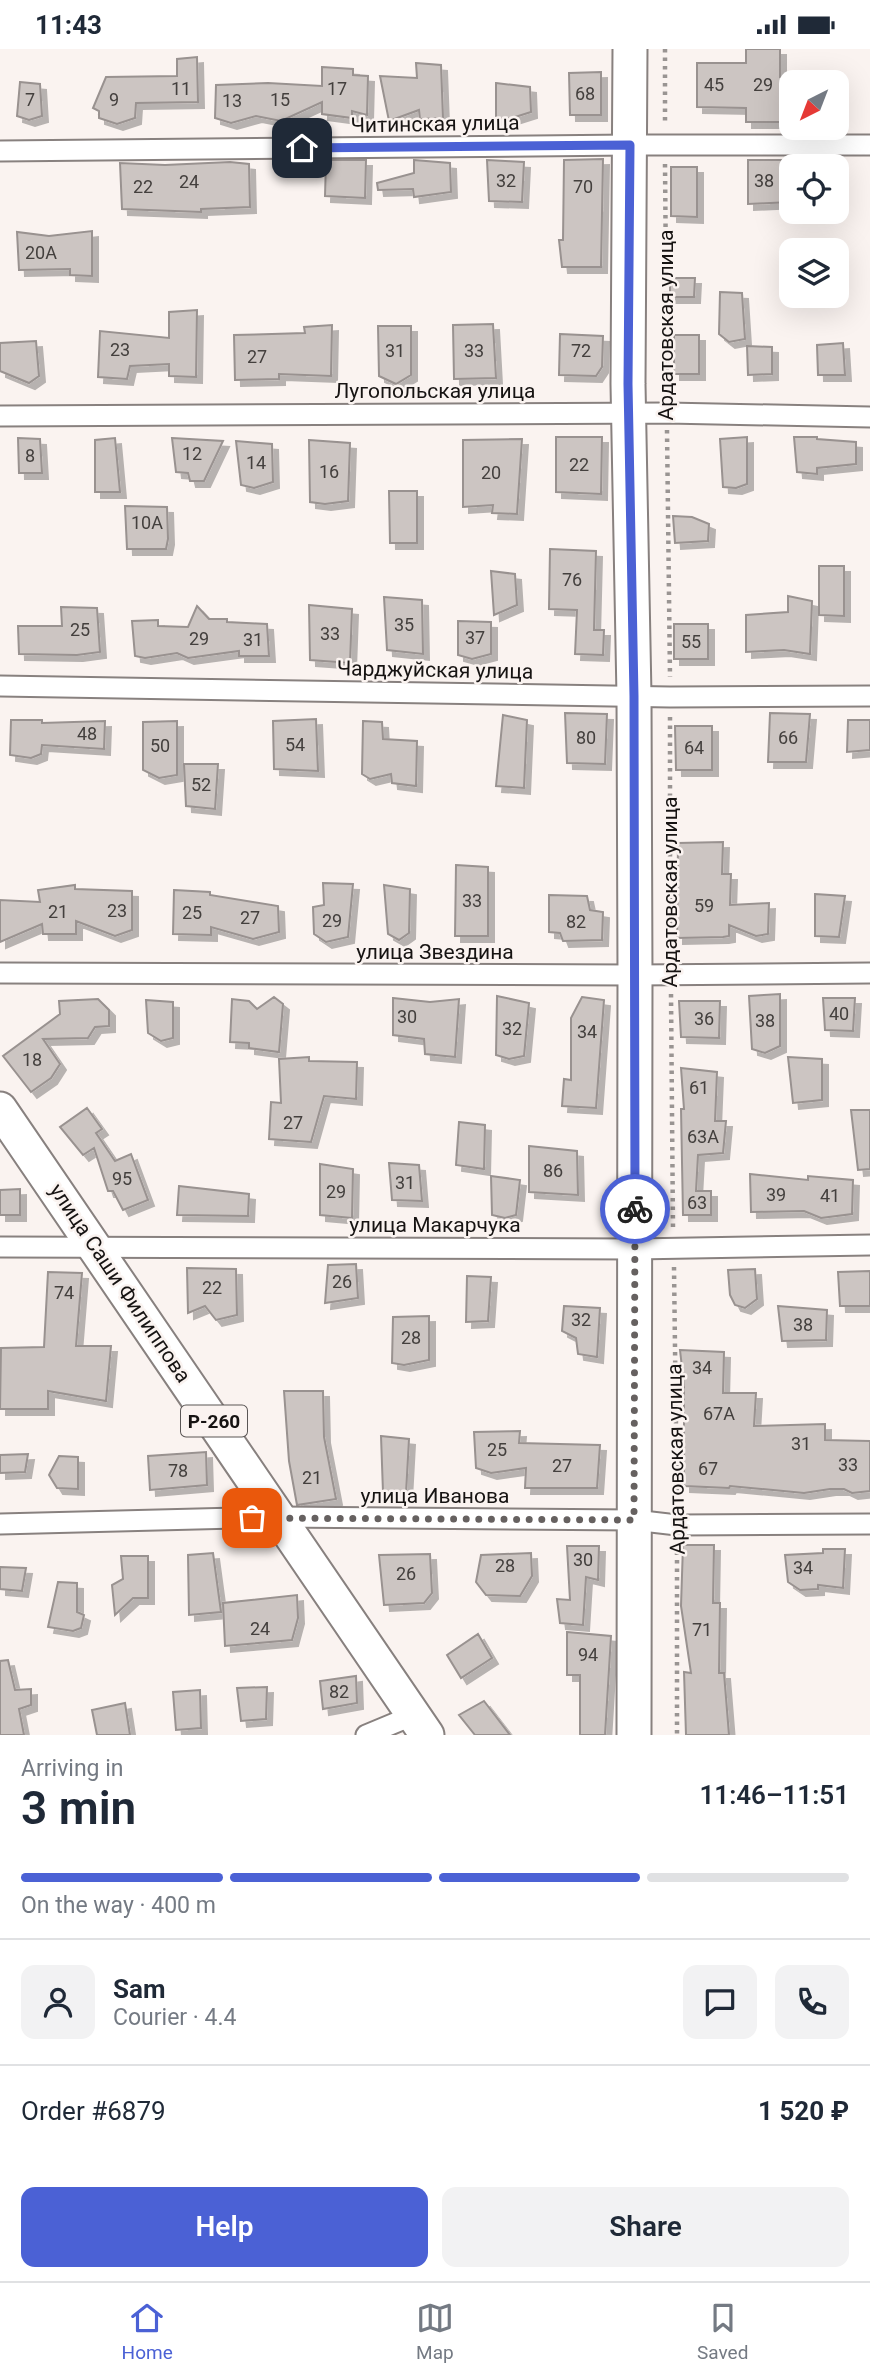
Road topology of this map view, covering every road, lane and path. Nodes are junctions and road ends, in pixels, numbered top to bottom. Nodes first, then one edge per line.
1 (630, 49) edge
2 (665, 49) edge
3 (630, 145) junction
4 (665, 145) junction
5 (870, 145) edge
6 (0, 151) edge
7 (629, 413) junction
8 (667, 413) junction
9 (0, 416) edge
10 (870, 417) edge
11 (0, 686) edge
12 (634, 696) junction
13 (870, 696) edge
14 (670, 697) junction
15 (0, 973) edge
16 (870, 973) edge
17 (670, 974) junction
18 (635, 975) junction
19 (0, 1109) edge
20 (870, 1245) edge
21 (95, 1246) junction
22 (0, 1247) edge
23 (674, 1248) junction
24 (635, 1249) junction
25 (280, 1517) junction
26 (634, 1520) junction
27 (0, 1524) edge
28 (870, 1524) edge
29 (677, 1525) junction
30 (421, 1725) edge
31 (366, 1735) edge
32 (634, 1735) edge
33 (677, 1735) edge

1 - 3 highway, Ардатовская улица
2 - 4 path, Ардатовская улица
3 - 4 street, Читинская улица
3 - 6 street, Читинская улица
3 - 7 highway, Ардатовская улица
4 - 5 street, Читинская улица
4 - 8 path, Ардатовская улица
7 - 8 street, Лугопольская улица
7 - 9 street, Лугопольская улица
7 - 12 highway, Ардатовская улица
8 - 10 street, Лугопольская улица
8 - 14 path, Ардатовская улица
11 - 12 street, Чарджуйская улица
12 - 14 street, Чарджуйская улица
12 - 18 highway, Ардатовская улица
13 - 14 street, Чарджуйская улица
14 - 17 path, Ардатовская улица
15 - 18 street, улица Звездина
16 - 17 street, улица Звездина
17 - 18 street, улица Звездина
17 - 23 path, Ардатовская улица
18 - 24 highway, Ардатовская улица
19 - 21 highway, улица Саши Филиппова / Р-260
20 - 23 street, улица Макарчука
21 - 22 street, улица Макарчука
21 - 24 street, улица Макарчука
21 - 25 highway, улица Саши Филиппова / Р-260
23 - 24 street, улица Макарчука
23 - 29 path, Ардатовская улица
24 - 26 highway, Ардатовская улица
25 - 26 street, улица Иванова
25 - 27 street, улица Иванова
25 - 30 highway, улица Саши Филиппова / Р-260
26 - 29 street, улица Иванова
26 - 32 highway, Ардатовская улица
28 - 29 street, улица Иванова
29 - 33 path, Ардатовская улица
30 - 31 street

